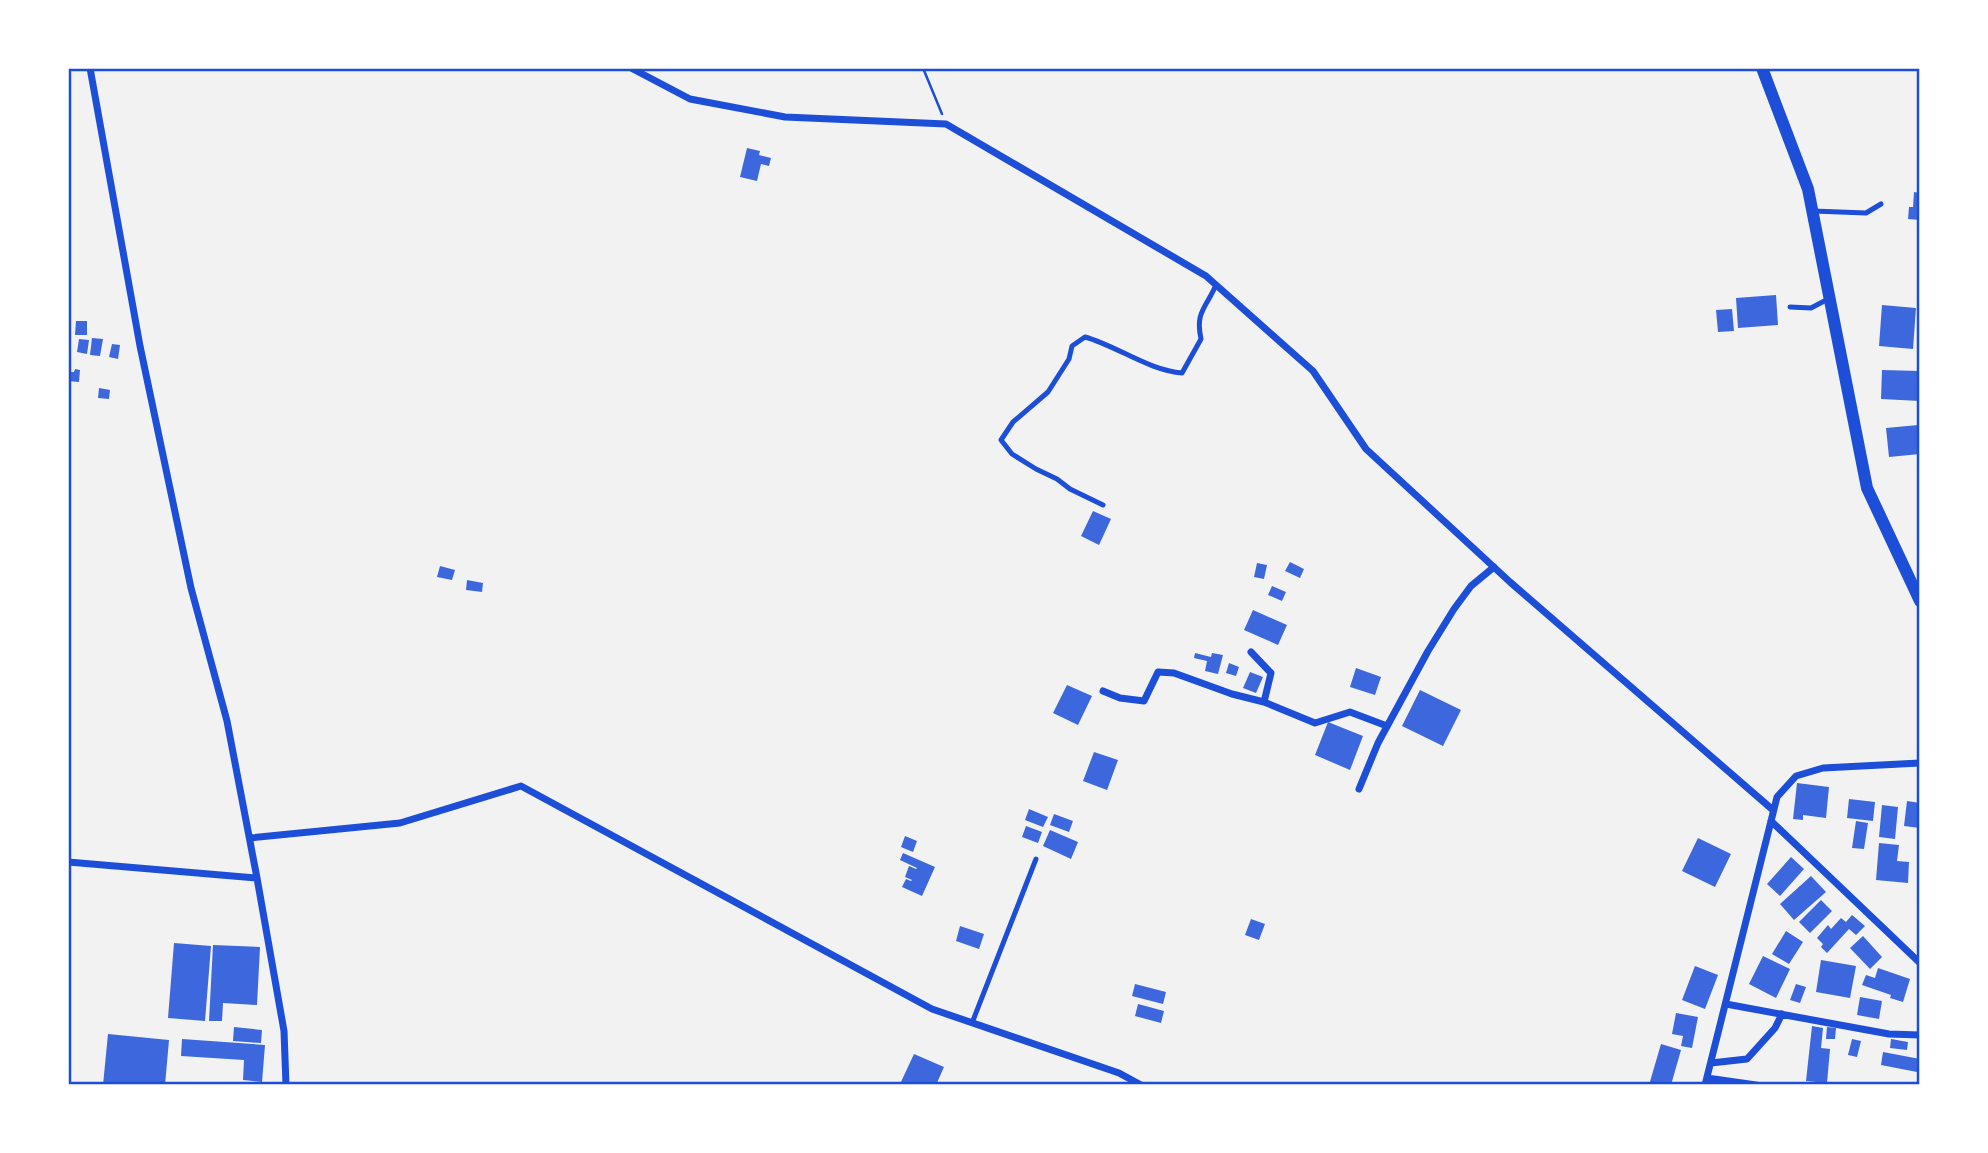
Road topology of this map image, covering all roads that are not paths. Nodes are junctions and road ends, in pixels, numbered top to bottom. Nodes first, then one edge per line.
1 (90, 68) edge
2 (631, 68) edge
3 (1762, 68) edge
4 (1881, 204) dead end
5 (1813, 211) junction
6 (1216, 285) junction
7 (1830, 298) junction
8 (1790, 307) dead end
9 (1103, 505) dead end
10 (1493, 567) junction
11 (1920, 601) edge
12 (1251, 652) dead end
13 (1103, 691) dead end
14 (1264, 702) junction
15 (1387, 726) junction
16 (1920, 763) edge
17 (1359, 789) dead end
18 (1773, 810) junction
19 (1771, 821) junction
20 (250, 838) junction
21 (1036, 859) dead end
22 (68, 862) edge
23 (257, 878) junction
24 (1920, 963) edge
25 (1726, 1004) junction
26 (1782, 1014) junction
27 (972, 1023) junction
28 (1920, 1035) edge
29 (1711, 1063) junction
30 (1706, 1081) edge
31 (287, 1085) edge
32 (1141, 1085) edge
33 (1756, 1085) edge

1 - 20 street
2 - 6 street
3 - 5 street
4 - 5 lane
5 - 7 street
6 - 9 lane
6 - 10 street
7 - 8 lane
7 - 11 street
10 - 15 street
10 - 18 street
12 - 14 street
13 - 14 street
14 - 15 street
15 - 17 street
16 - 18 street
18 - 19 street
19 - 24 street
19 - 25 street
20 - 23 street
20 - 27 street
21 - 27 lane
22 - 23 street
23 - 31 street
25 - 26 street
25 - 29 street
26 - 28 street
26 - 29 street
27 - 32 street
29 - 30 street
30 - 33 street

